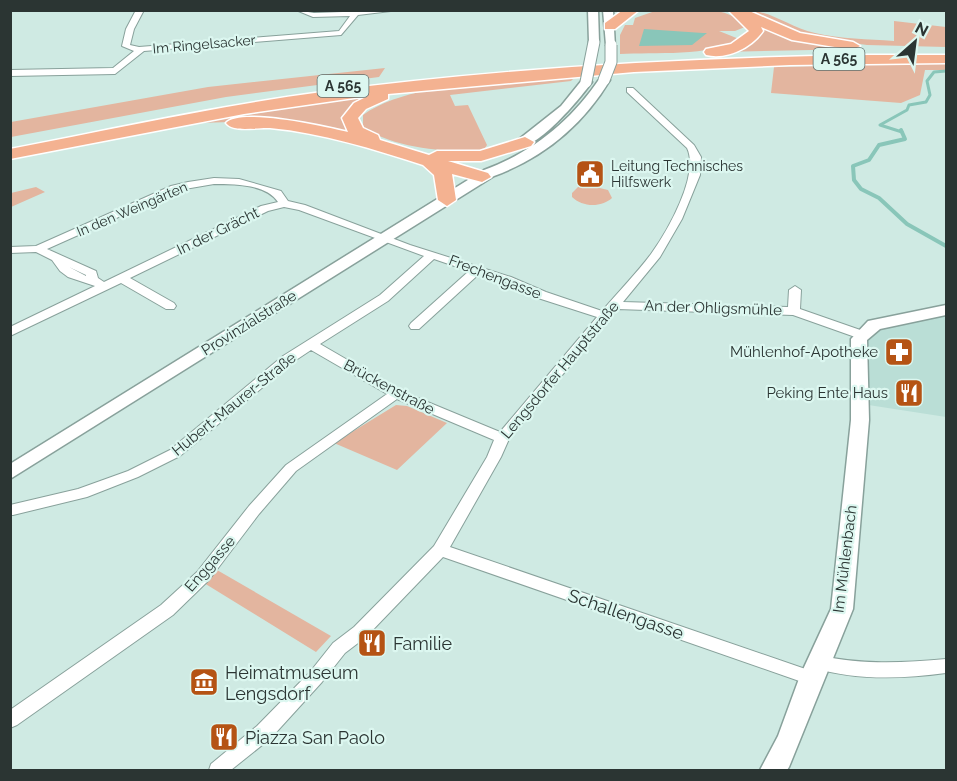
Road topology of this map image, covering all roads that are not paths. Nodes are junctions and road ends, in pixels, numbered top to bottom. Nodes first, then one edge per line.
1 (140, 10) edge
2 (299, 10) edge
3 (315, 10) edge
4 (396, 10) edge
5 (592, 10) edge
6 (608, 10) edge
7 (633, 10) edge
8 (725, 10) edge
9 (356, 13) junction
10 (325, 15) junction
11 (743, 15) edge
12 (610, 26) junction
13 (139, 50) junction
14 (944, 55) edge
15 (678, 56) junction
16 (10, 73) edge
17 (446, 83) junction
18 (630, 90) dead end
19 (110, 135) junction
20 (525, 142) junction
21 (10, 143) edge
22 (10, 154) edge
23 (432, 159) junction
24 (485, 175) junction
25 (447, 200) junction
26 (284, 204) junction
27 (385, 239) junction
28 (35, 249) junction
29 (10, 250) edge
30 (433, 254) junction
31 (10, 260) edge
32 (478, 269) junction
33 (121, 278) junction
34 (104, 286) junction
35 (795, 290) dead end
36 (615, 305) junction
37 (170, 306) dead end
38 (946, 310) edge
39 (794, 311) junction
40 (604, 316) junction
41 (415, 326) dead end
42 (10, 332) edge
43 (862, 334) junction
44 (311, 344) junction
45 (396, 394) junction
46 (502, 438) junction
47 (10, 473) edge
48 (13, 510) dead end
49 (440, 550) junction
50 (946, 666) edge
51 (814, 670) junction
52 (10, 720) edge
53 (218, 771) edge
54 (773, 771) edge

1 - 13 street
2 - 10 street
3 - 10 street
4 - 9 street
5 - 20 main road, Provinzialstraße, bridge
6 - 12 main road, Provinzialstraße
7 - 12 highway
8 - 11 highway
9 - 10 street
9 - 13 street, Im Ringelsacker
11 - 14 highway
11 - 15 highway
12 - 24 main road, Provinzialstraße, bridge
13 - 16 street, Im Ringelsacker
14 - 15 highway, A 565
14 - 17 highway, A 565
15 - 21 highway, A 565
17 - 19 highway, A 565
17 - 23 highway
18 - 36 street, Lengsdorfer Hauptstraße
19 - 22 highway, A 565
19 - 23 highway
20 - 23 highway
20 - 24 main road, Provinzialstraße
23 - 24 highway
23 - 25 highway
24 - 25 main road, Provinzialstraße
25 - 27 main road, Provinzialstraße
26 - 27 street
26 - 28 street, In den Weingärten
26 - 33 street, In der Grächt
27 - 30 street, Frechengasse
27 - 47 main road, Provinzialstraße
28 - 29 street, In den Weingärten
28 - 31 street
28 - 34 street
30 - 32 street, Frechengasse
30 - 44 street, Hubert-Maurer-Straße
32 - 40 street, Frechengasse
32 - 41 street
33 - 34 street, In der Grächt
33 - 37 street
34 - 42 street, In der Grächt
35 - 39 street
36 - 39 street, An der Ohligsmühle
36 - 40 street, Lengsdorfer Hauptstraße
38 - 43 main road
39 - 43 street, An der Ohligsmühle
40 - 46 street, Lengsdorfer Hauptstraße
43 - 51 main road, Im Mühlenbach
44 - 45 street, Brückenstraße
44 - 48 street, Hubert-Maurer-Straße
45 - 46 street, Brückenstraße
45 - 52 street, Enggasse
46 - 49 street, Lengsdorfer Hauptstraße
49 - 51 street, Schallengasse
49 - 53 street, Lengsdorfer Hauptstraße
50 - 51 street, Schallengasse
51 - 54 main road, Im Mühlenbach

